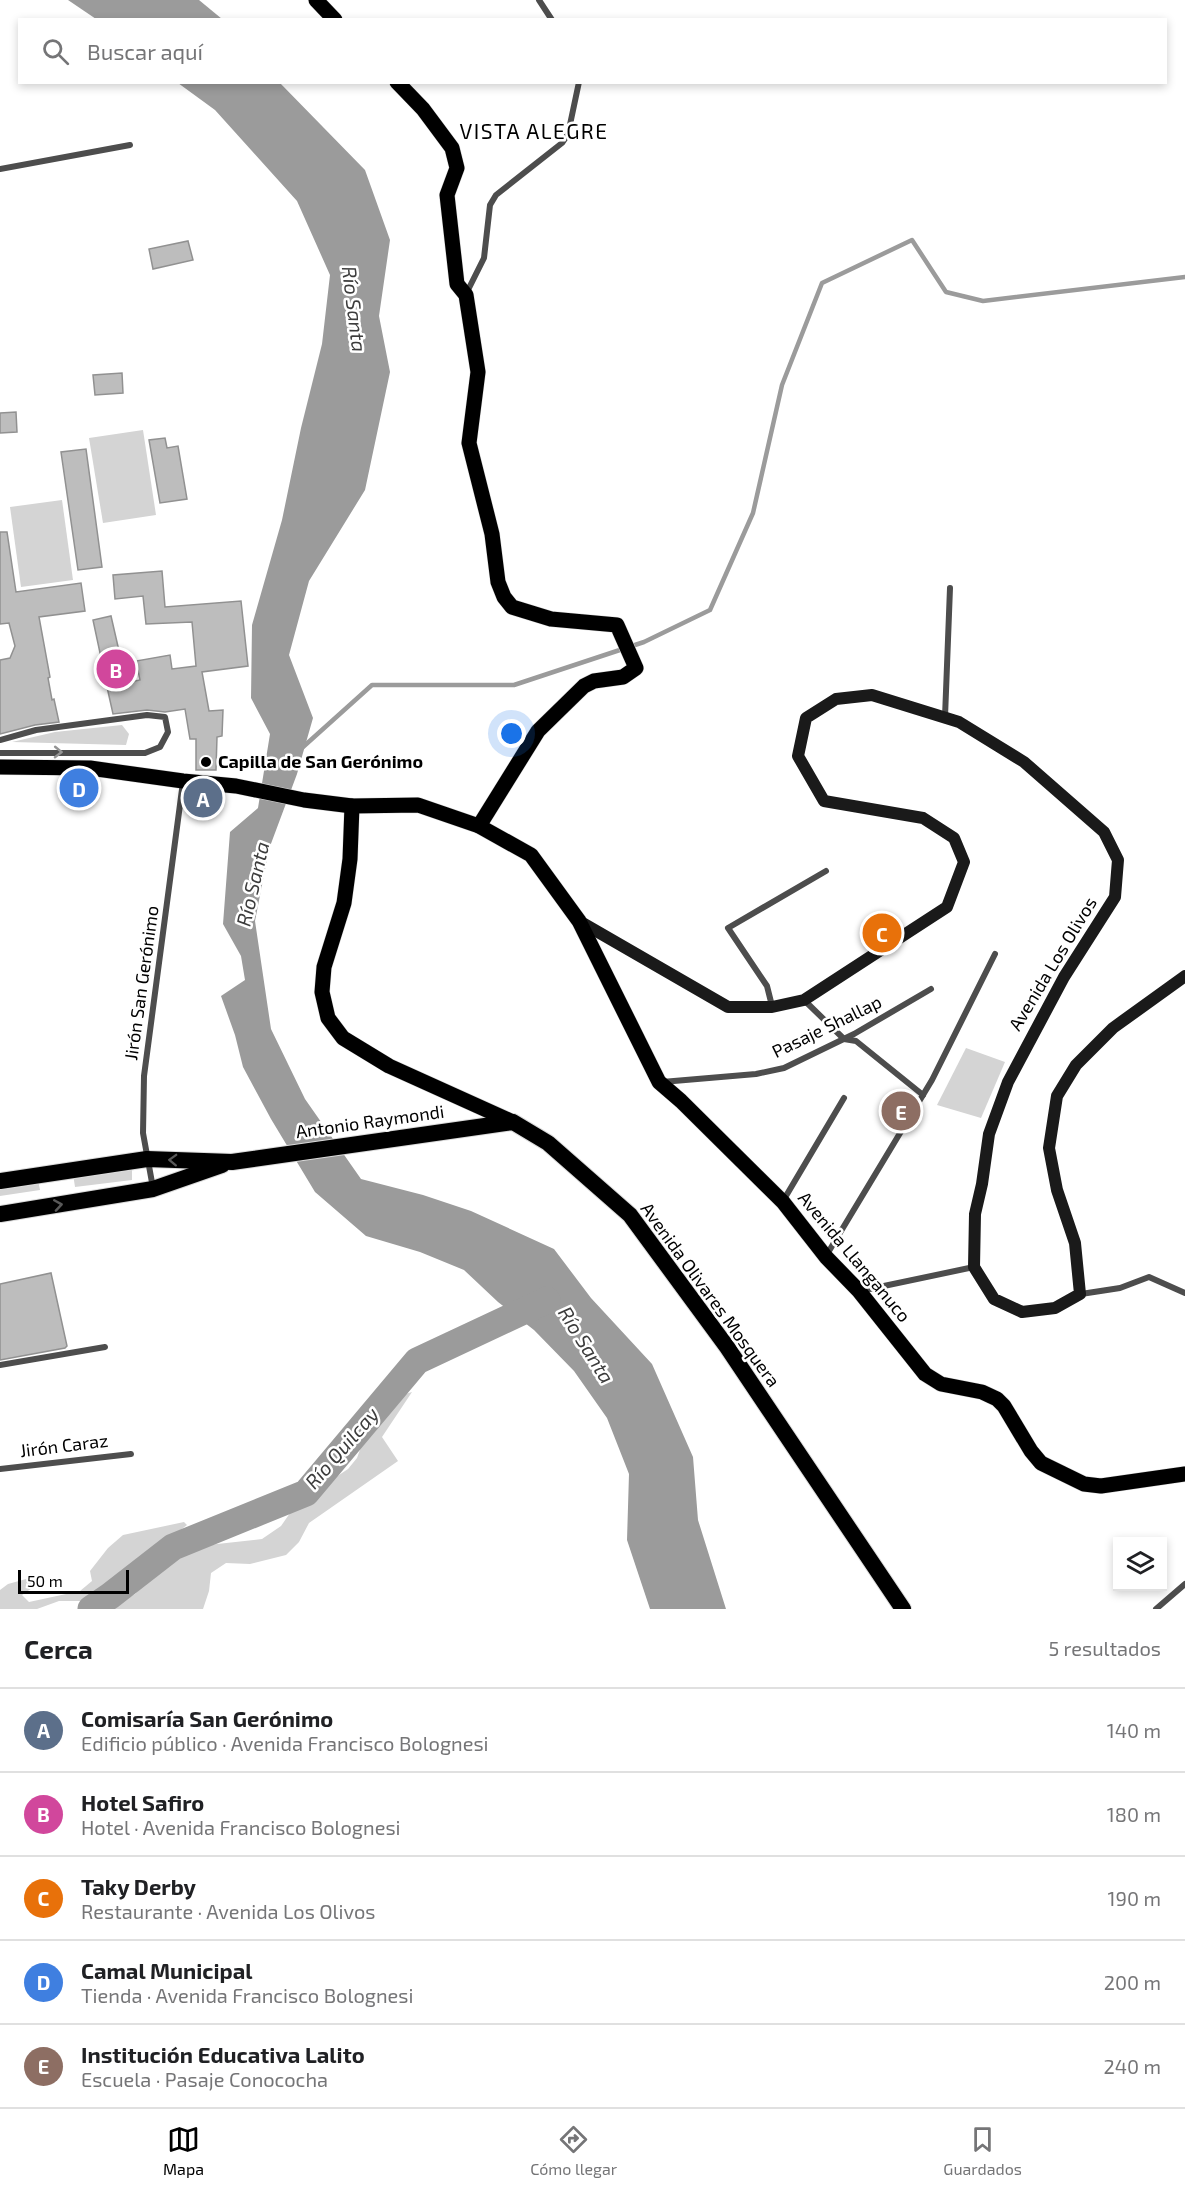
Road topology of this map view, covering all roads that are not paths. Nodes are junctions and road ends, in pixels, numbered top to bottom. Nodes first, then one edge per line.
1 (316, 0) edge
2 (539, 0) edge
3 (333, 18) edge
4 (551, 18) edge
5 (399, 84) edge
6 (579, 84) edge
7 (130, 145) dead end
8 (0, 169) edge
9 (466, 295) junction
10 (950, 588) dead end
11 (945, 718) junction
12 (0, 740) edge
13 (0, 753) edge
14 (0, 767) edge
15 (183, 781) junction
16 (352, 806) junction
17 (479, 826) junction
18 (826, 871) dead end
19 (579, 921) junction
20 (996, 954) dead end
21 (1185, 976) edge
22 (931, 989) dead end
23 (804, 1000) junction
24 (772, 1007) junction
25 (844, 1039) junction
26 (658, 1082) junction
27 (923, 1095) junction
28 (844, 1098) dead end
29 (513, 1122) junction
30 (147, 1159) junction
31 (232, 1162) junction
32 (0, 1181) edge
33 (153, 1189) junction
34 (783, 1202) junction
35 (0, 1214) edge
36 (826, 1257) junction
37 (974, 1267) junction
38 (859, 1291) junction
39 (1185, 1293) edge
40 (1080, 1294) junction
41 (105, 1347) dead end
42 (0, 1365) edge
43 (131, 1454) dead end
44 (0, 1469) edge
45 (1185, 1474) edge
46 (1185, 1584) edge
47 (903, 1609) edge
48 (1156, 1609) edge

1 - 3 main road
2 - 4 street
5 - 9 main road
6 - 9 street
7 - 8 street
9 - 17 main road
10 - 11 street
11 - 23 main road, Avenida Los Olivos
11 - 37 main road, Avenida Los Olivos
13 -> 12 street
14 - 15 main road, Avenida Los Olivos
15 - 16 main road, Avenida Los Olivos
15 - 30 street, Jirón San Gerónimo
16 - 17 main road, Avenida Los Olivos
16 - 29 main road, Avenida Olivares Mosquera
17 - 19 main road, Avenida Los Olivos
18 - 24 street
19 - 24 main road, Avenida Los Olivos
19 - 26 main road, Avenida Llanganuco
20 - 27 street
21 - 40 main road
22 - 25 street, Pasaje Shallap
23 - 24 main road, Avenida Los Olivos
23 - 25 street
25 - 26 street, Pasaje Shallap
25 - 27 street
26 - 34 main road, Avenida Llanganuco
27 - 36 street
28 - 34 street
29 - 31 highway, Antonio Raymondi
29 - 47 highway, Avenida Olivares Mosquera
31 -> 30 highway
30 - 32 highway
30 - 33 street, Jirón San Gerónimo
31 - 33 highway
35 -> 33 highway
34 - 36 main road, Avenida Llanganuco
36 - 38 main road, Avenida Llanganuco
37 - 38 street
37 - 40 main road
38 - 45 main road, Avenida Llanganuco
39 - 40 street
41 - 42 street
43 - 44 street, Jirón Caraz
46 - 48 street

